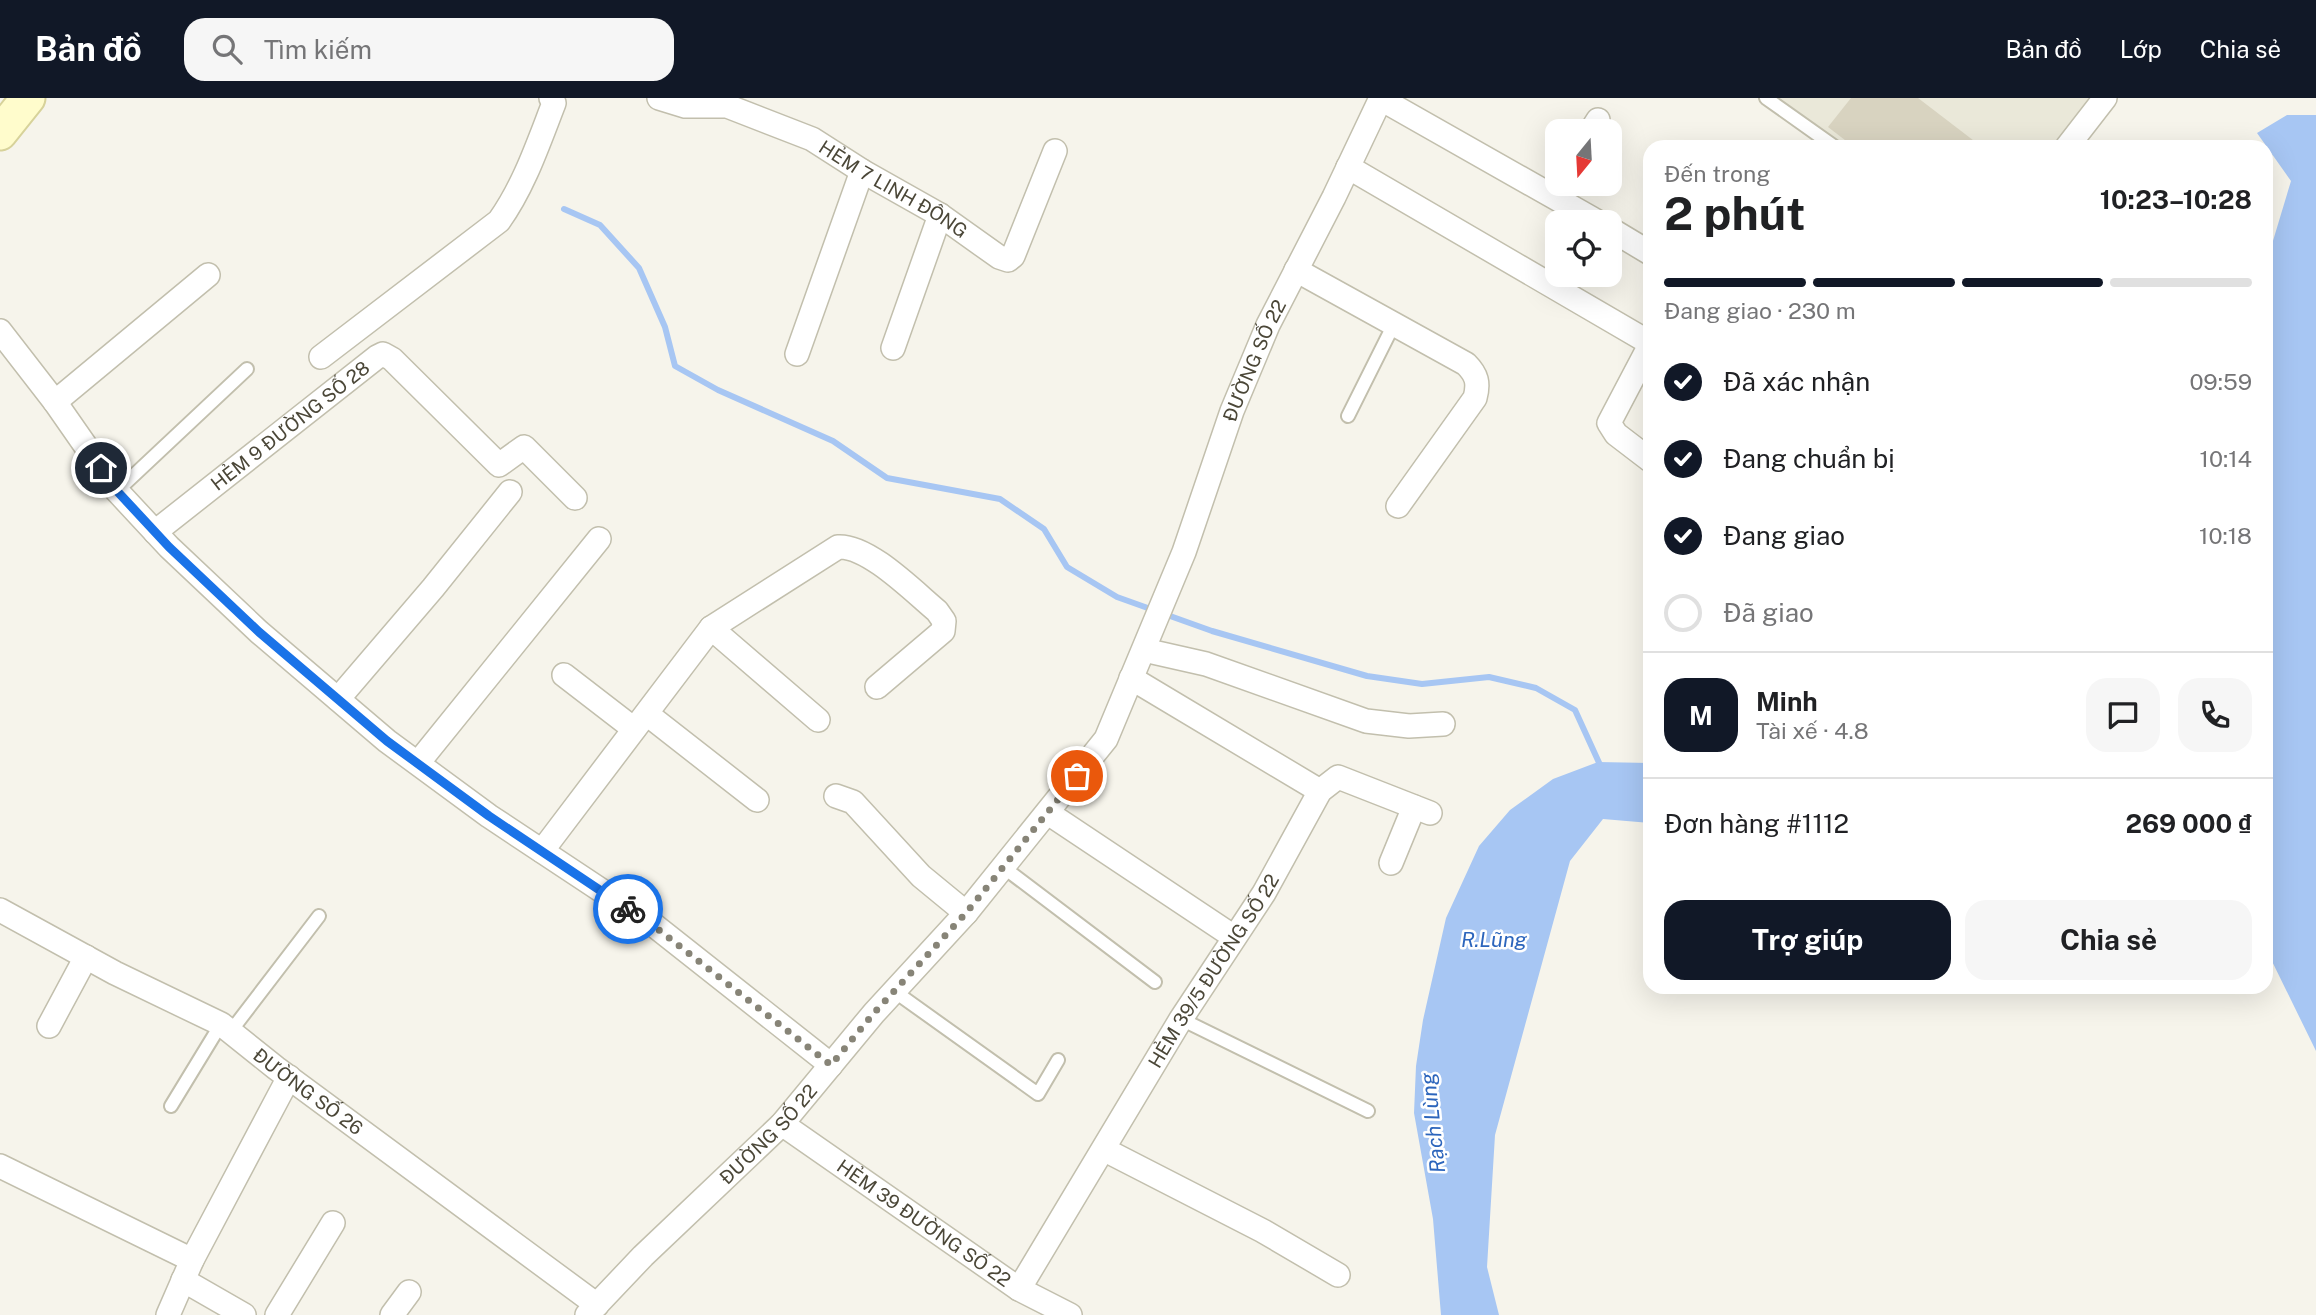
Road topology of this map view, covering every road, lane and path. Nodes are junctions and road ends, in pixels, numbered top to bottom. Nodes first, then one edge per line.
1 (29, 98) edge
2 (551, 98) edge
3 (659, 98) edge
4 (1766, 98) edge
5 (2105, 98) edge
6 (1381, 99) edge
7 (686, 102) edge
8 (0, 133) edge
9 (1825, 140) edge
10 (2072, 140) edge
11 (1055, 151) dead end
12 (1348, 167) junction
13 (862, 172) junction
14 (1545, 184) edge
15 (1564, 196) edge
16 (1582, 210) edge
17 (940, 215) junction
18 (1622, 236) edge
19 (1643, 249) edge
20 (1296, 270) junction
21 (208, 275) dead end
22 (1394, 324) junction
23 (0, 331) edge
24 (1643, 340) edge
25 (893, 348) dead end
26 (797, 355) dead end
27 (321, 357) dead end
28 (1643, 357) edge
29 (247, 369) dead end
30 (55, 402) junction
31 (1348, 416) dead end
32 (1643, 454) edge
33 (117, 491) junction
34 (510, 492) dead end
35 (575, 498) dead end
36 (1398, 506) dead end
37 (155, 532) junction
38 (599, 539) dead end
39 (711, 628) junction
40 (1148, 642) junction
41 (564, 675) dead end
42 (1131, 678) junction
43 (877, 687) dead end
44 (338, 699) junction
45 (818, 720) dead end
46 (641, 722) junction
47 (1443, 724) dead end
48 (418, 763) junction
49 (1320, 791) junction
50 (836, 796) dead end
51 (757, 800) dead end
52 (1048, 813) junction
53 (542, 851) junction
54 (1391, 863) dead end
55 (1003, 867) junction
56 (0, 910) edge
57 (966, 913) junction
58 (319, 916) dead end
59 (1234, 937) junction
60 (86, 957) junction
61 (1155, 982) dead end
62 (894, 991) junction
63 (1181, 1019) junction
64 (50, 1026) dead end
65 (226, 1027) junction
66 (1058, 1060) dead end
67 (831, 1065) junction
68 (289, 1077) junction
69 (171, 1106) dead end
70 (1368, 1111) dead end
71 (782, 1124) junction
72 (1105, 1150) junction
73 (0, 1166) edge
74 (332, 1223) dead end
75 (187, 1270) junction
76 (1338, 1275) dead end
77 (1019, 1289) junction
78 (408, 1292) dead end
79 (592, 1310) edge
80 (168, 1315) edge
81 (244, 1315) edge
82 (277, 1315) edge
83 (392, 1315) edge
84 (1070, 1315) edge

1 - 8 street
2 - 27 street
3 - 7 street, HẺM 7 LINH ĐÔNG
4 - 9 lane
5 - 10 street
6 - 12 street, ĐƯỜNG SỐ 22
6 - 14 street
7 - 13 street, HẺM 7 LINH ĐÔNG
11 - 17 street, HẺM 7 LINH ĐÔNG
12 - 20 street, ĐƯỜNG SỐ 22
12 - 24 street
13 - 17 street, HẺM 7 LINH ĐÔNG
13 - 26 street
15 - 16 street
17 - 25 street
18 - 19 street
20 - 22 street
20 - 40 street, ĐƯỜNG SỐ 22
21 - 30 street
22 - 31 lane
22 - 36 street
23 - 30 street
28 - 32 street
29 - 33 lane
30 - 33 street
33 - 37 street
34 - 44 street
35 - 37 street, HẺM 9 ĐƯỜNG SỐ 28
37 - 44 street
38 - 48 street
39 - 43 street
39 - 45 street
39 - 46 street
40 - 42 street, ĐƯỜNG SỐ 22
40 - 47 street
41 - 46 street
42 - 49 street
42 - 52 street, ĐƯỜNG SỐ 22
44 - 48 street
46 - 51 street
46 - 53 street
48 - 53 street
49 - 54 street
49 - 59 street, HẺM 39/5 ĐƯỜNG SỐ 22
50 - 57 street
52 - 55 street, ĐƯỜNG SỐ 22
52 - 59 street
53 - 67 street
55 - 57 street, ĐƯỜNG SỐ 22
55 - 61 lane
56 - 60 street, ĐƯỜNG SỐ 26
57 - 62 street, ĐƯỜNG SỐ 22
58 - 65 lane
59 - 63 street, HẺM 39/5 ĐƯỜNG SỐ 22
60 - 64 street
60 - 65 street, ĐƯỜNG SỐ 26
62 - 66 lane
62 - 67 street, ĐƯỜNG SỐ 22
63 - 70 lane
63 - 72 street, HẺM 39/5 ĐƯỜNG SỐ 22
65 - 68 street, ĐƯỜNG SỐ 26
65 - 69 lane
67 - 71 street, ĐƯỜNG SỐ 22
68 - 75 street
68 - 79 street, ĐƯỜNG SỐ 26
71 - 77 street, HẺM 39 ĐƯỜNG SỐ 22
71 - 79 street, ĐƯỜNG SỐ 22
72 - 76 street
72 - 77 street, HẺM 39/5 ĐƯỜNG SỐ 22
73 - 75 street
74 - 82 street
75 - 80 street
75 - 81 street
77 - 84 street, HẺM 39 ĐƯỜNG SỐ 22
78 - 83 street

